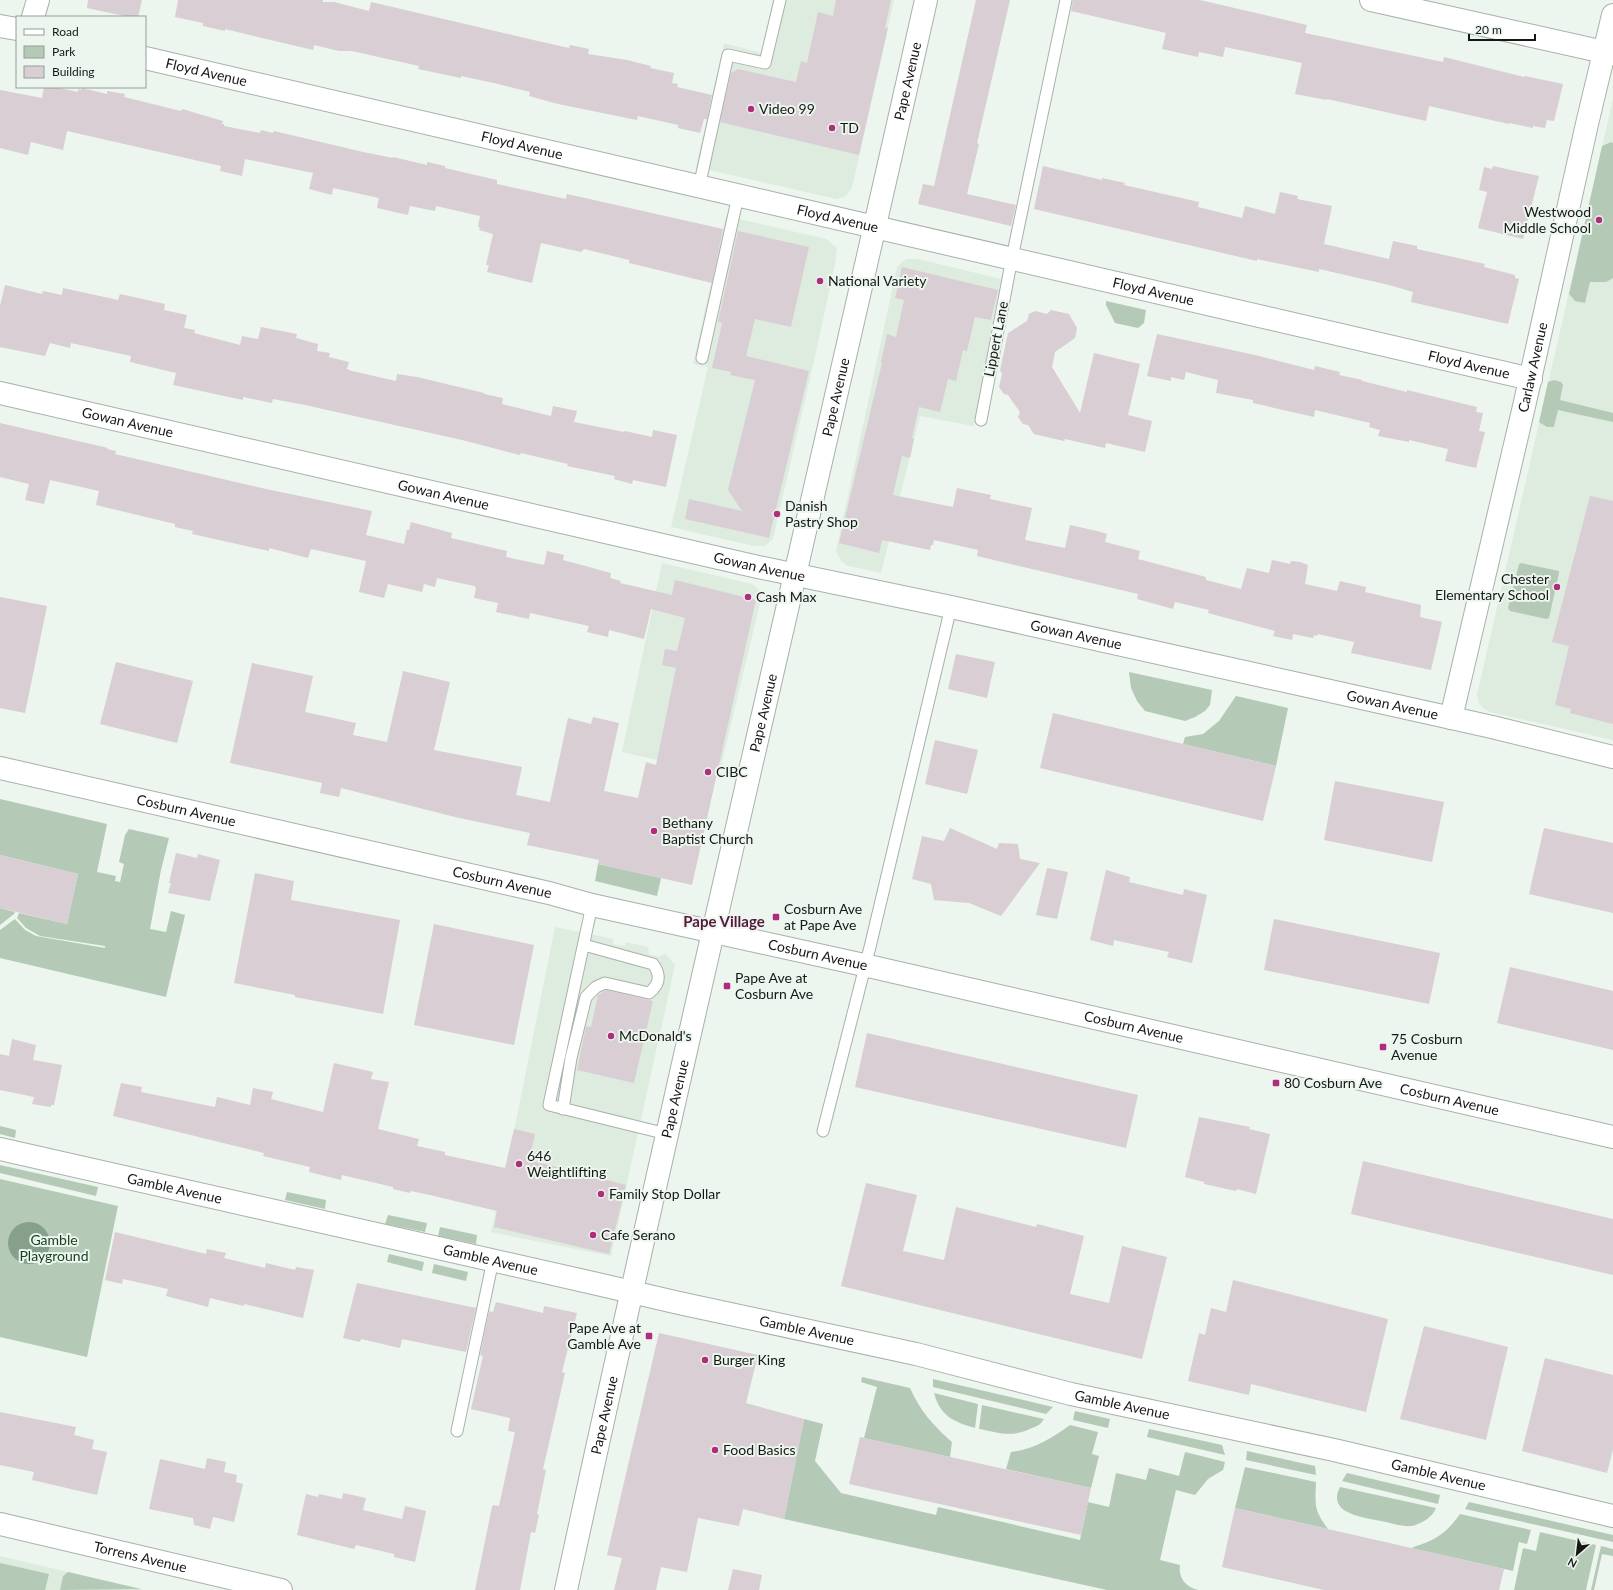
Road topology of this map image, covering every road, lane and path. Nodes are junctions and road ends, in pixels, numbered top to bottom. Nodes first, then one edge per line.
1 (38, 0) edge
2 (780, 0) edge
3 (926, 0) edge
4 (1066, 0) edge
5 (1371, 0) edge
6 (1613, 15) edge
7 (34, 16) edge
8 (0, 26) edge
9 (16, 29) edge
10 (1609, 53) edge
11 (146, 58) edge
12 (699, 187) junction
13 (738, 196) junction
14 (875, 227) junction
15 (1012, 258) junction
16 (702, 358) dead end
17 (1530, 379) junction
18 (0, 393) edge
19 (981, 420) dead end
20 (796, 575) junction
21 (951, 607) junction
22 (1451, 718) junction
23 (1613, 757) edge
24 (0, 768) edge
25 (592, 905) junction
26 (714, 932) junction
27 (584, 945) junction
28 (864, 965) junction
29 (563, 1109) junction
30 (823, 1131) dead end
31 (667, 1134) junction
32 (1613, 1137) edge
33 (0, 1149) edge
34 (493, 1260) junction
35 (631, 1292) junction
36 (457, 1431) dead end
37 (1613, 1516) edge
38 (0, 1524) edge
39 (281, 1590) edge
40 (566, 1590) edge

1 - 7 street
2 - 12 lane
3 - 14 street, Pape Avenue
4 - 15 lane, Lippert Lane
5 - 10 street
6 - 10 street, Carlaw Avenue
8 - 9 street
10 - 17 street, Carlaw Avenue
11 - 12 street, Floyd Avenue
12 - 13 street, Floyd Avenue
13 - 14 street, Floyd Avenue
13 - 16 lane
14 - 15 street, Floyd Avenue
14 - 20 street, Pape Avenue
15 - 17 street, Floyd Avenue
15 - 19 lane, Lippert Lane
17 - 22 street, Carlaw Avenue
18 - 20 street, Gowan Avenue
20 - 21 street, Gowan Avenue
20 - 26 street, Pape Avenue
21 - 22 street, Gowan Avenue
21 - 28 lane
22 - 23 street, Gowan Avenue
24 - 25 street, Cosburn Avenue
25 - 26 street, Cosburn Avenue
25 - 27 lane
26 - 28 street, Cosburn Avenue
26 - 31 street, Pape Avenue
27 - 29 lane
27 - 29 lane
28 - 30 lane
28 - 32 street, Cosburn Avenue
29 - 31 lane
31 - 35 street, Pape Avenue
33 - 34 street, Gamble Avenue
34 - 35 street, Gamble Avenue
34 - 36 lane
35 - 37 street, Gamble Avenue
35 - 40 street, Pape Avenue
38 - 39 street, Torrens Avenue

